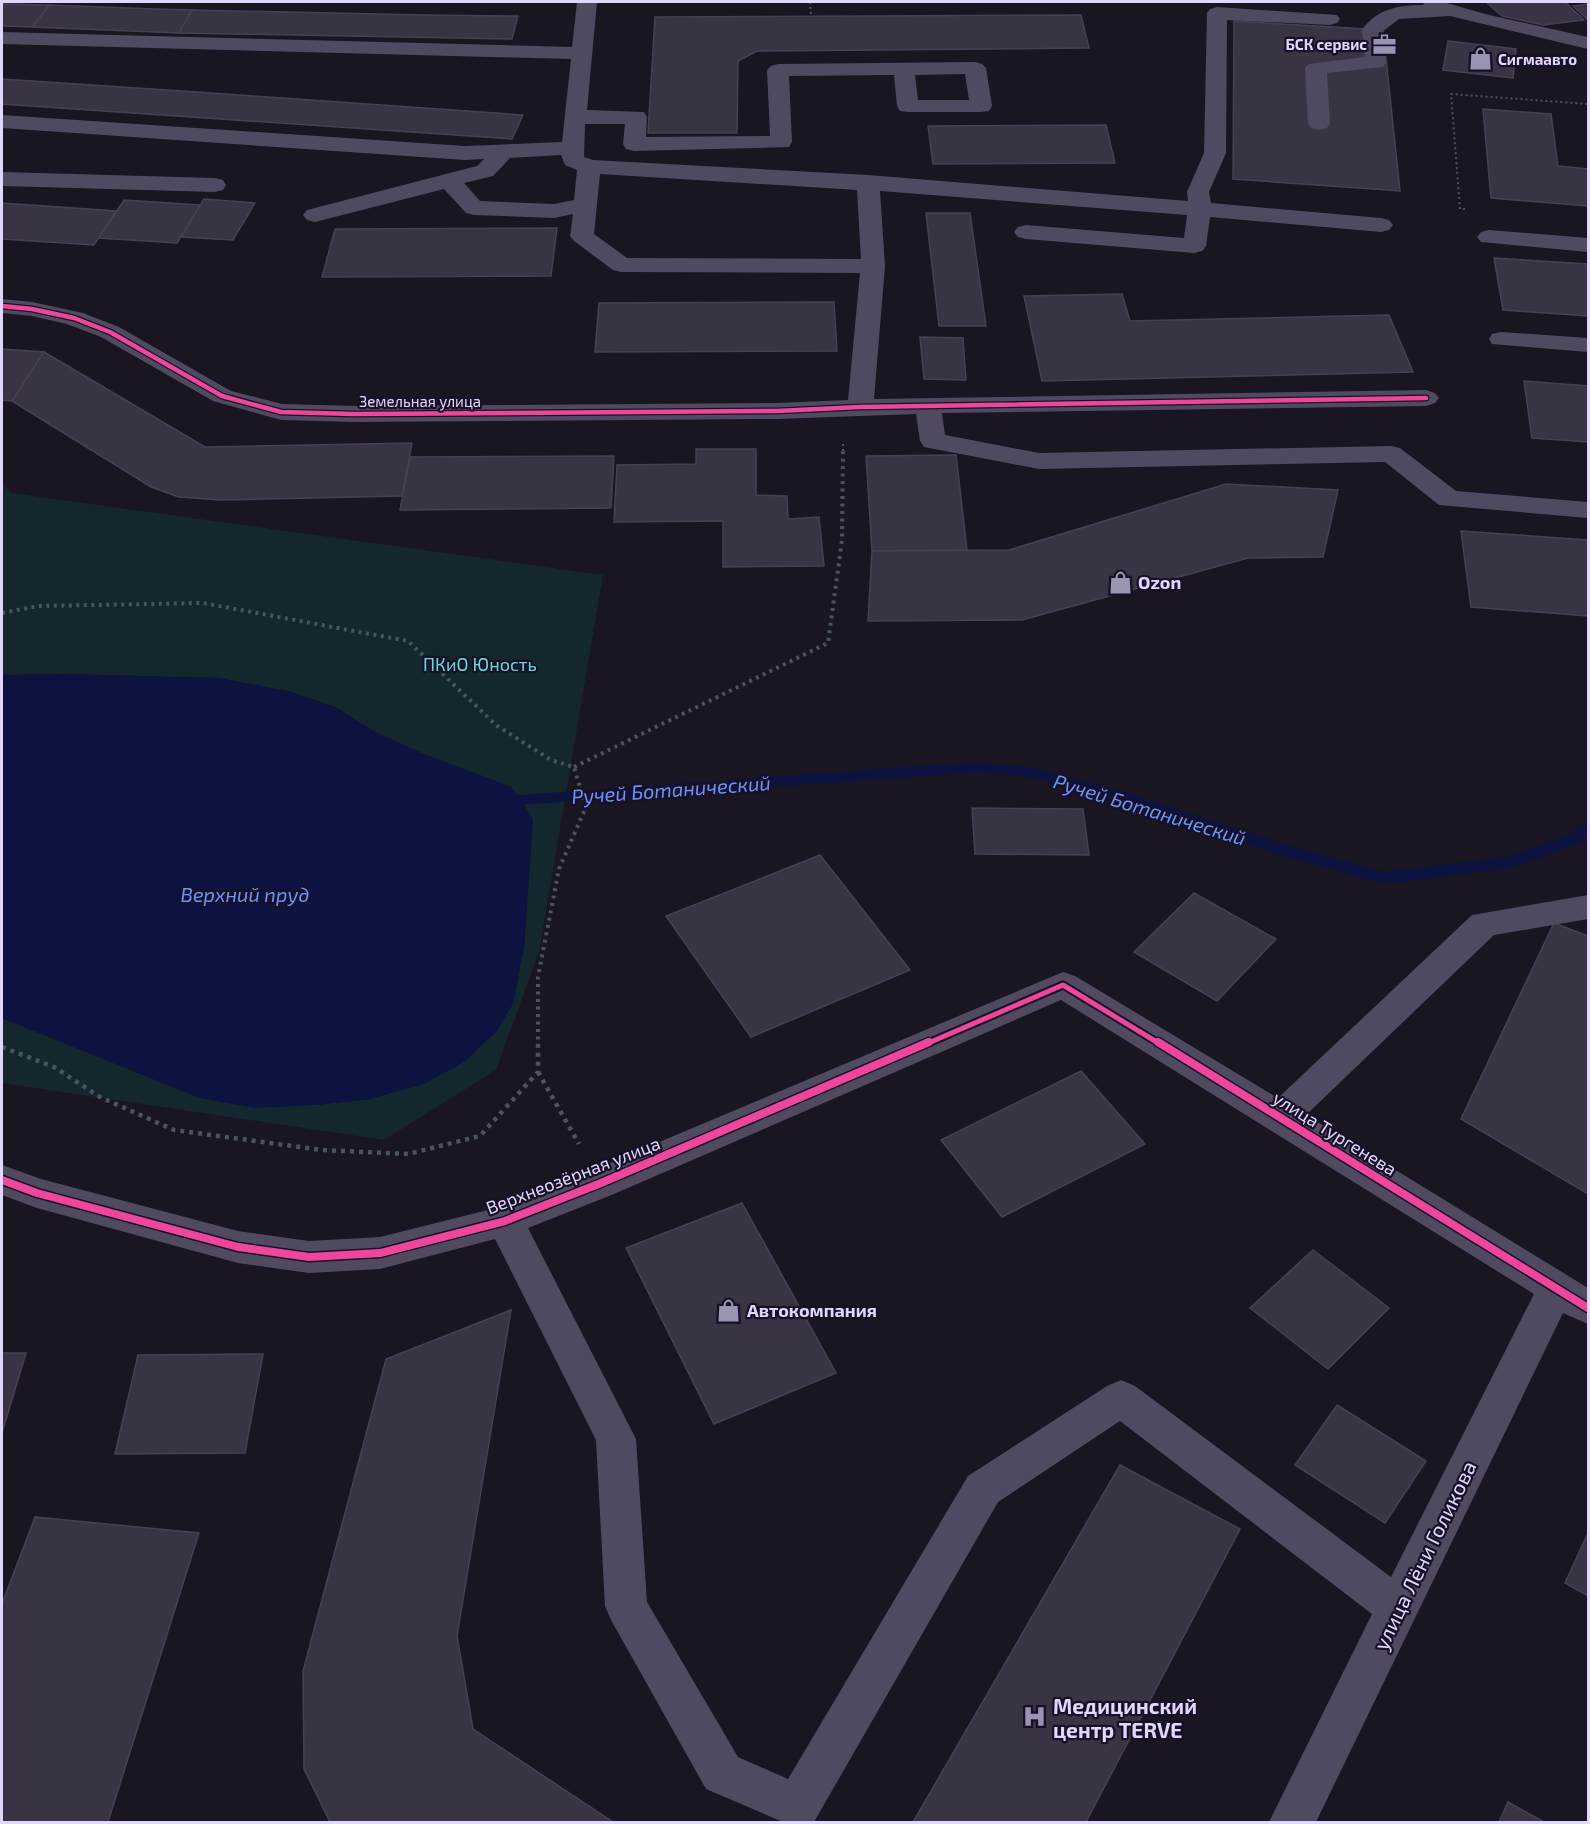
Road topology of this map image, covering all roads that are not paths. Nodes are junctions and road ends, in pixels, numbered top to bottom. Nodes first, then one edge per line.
1 (587, 2) edge
2 (1424, 2) edge
3 (1452, 6) edge
4 (1330, 19) dead end
5 (2, 38) edge
6 (1588, 43) edge
7 (581, 53) junction
8 (904, 69) dead end
9 (575, 117) junction
10 (2, 122) edge
11 (1319, 123) dead end
12 (572, 148) junction
13 (506, 150) junction
14 (589, 167) junction
15 (2, 179) edge
16 (449, 181) junction
17 (868, 182) junction
18 (215, 185) dead end
19 (585, 204) junction
20 (1200, 208) junction
21 (315, 215) dead end
22 (1381, 225) dead end
23 (1026, 232) dead end
24 (1489, 237) dead end
25 (1588, 245) edge
26 (873, 266) junction
27 (2, 306) edge
28 (1501, 339) dead end
29 (1588, 345) edge
30 (1426, 398) dead end
31 (928, 406) junction
32 (860, 407) junction
33 (1588, 510) edge
34 (1588, 907) edge
35 (1063, 986) joint
36 (1281, 1117) junction
37 (2, 1180) edge
38 (505, 1221) junction
39 (1572, 1298) edge
40 (1398, 1608) junction
41 (1292, 1822) edge

1 - 7 street
2 - 3 street
3 - 6 street
3 - 11 street
4 - 20 street
5 - 7 street
7 - 9 street
8 - 9 street
9 - 12 street
10 - 13 street
12 - 13 street
12 - 14 street
13 - 16 street
14 - 17 street
14 - 19 street
15 - 18 street
16 - 19 street
16 - 21 street
17 - 20 street
17 - 26 street
19 - 26 street
20 - 22 street
20 - 23 street
24 - 25 street
26 - 32 street
27 - 32 street, Земельная улица
28 - 29 street
30 - 31 street, Земельная улица
31 - 32 street, Земельная улица
31 - 33 street
34 - 36 street
35 - 36 street, улица Тургенева
35 - 38 street, Верхнеозёрная улица
36 - 39 street, улица Тургенева
37 - 38 street, Верхнеозёрная улица
38 - 40 street
39 - 40 street, улица Лёни Голикова
40 - 41 street, улица Лёни Голикова

